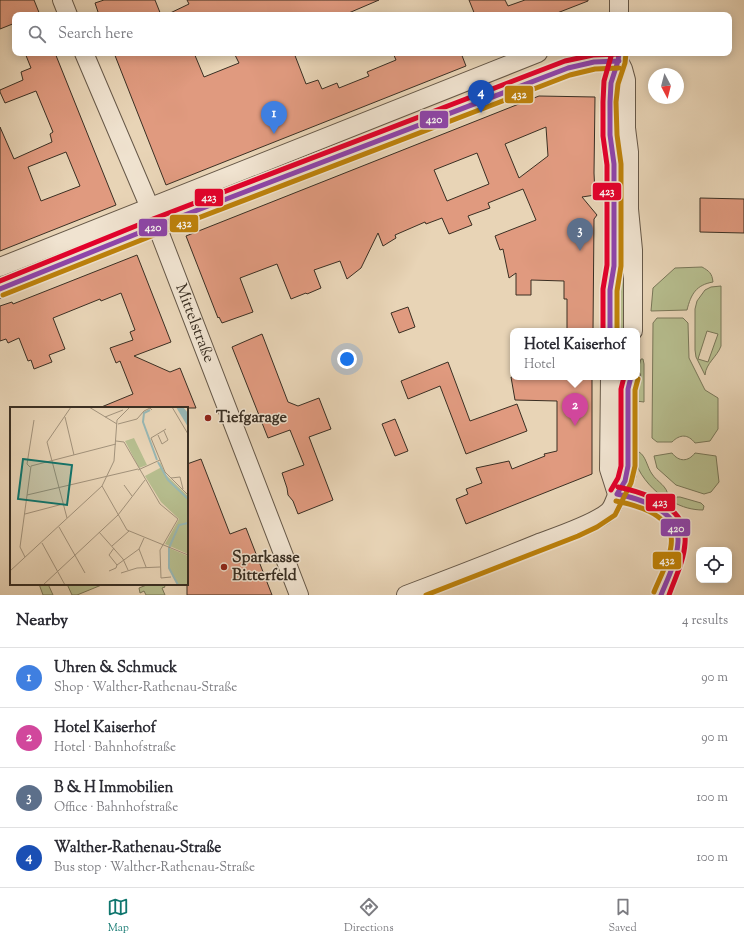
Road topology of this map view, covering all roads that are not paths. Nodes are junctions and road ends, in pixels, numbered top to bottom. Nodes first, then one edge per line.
1 (62, 0) edge
2 (619, 0) edge
3 (67, 12) edge
4 (619, 12) edge
5 (85, 56) edge
6 (530, 56) edge
7 (619, 57) edge
8 (150, 208) junction
9 (156, 226) junction
10 (0, 268) edge
11 (0, 289) edge
12 (610, 328) edge
13 (633, 328) edge
14 (610, 380) edge
15 (630, 380) edge
16 (618, 494) junction
17 (299, 595) edge
18 (406, 595) edge
19 (662, 595) edge

1 - 3 street
2 - 4 street
5 - 8 street, Mittelstraße
6 - 8 street
7 - 9 street
7 - 12 street
7 - 13 street
8 - 9 street, Mittelstraße
8 - 10 street
9 - 11 street
9 - 17 street, Mittelstraße
14 - 16 street
15 - 16 street
16 - 18 street
16 - 19 street

